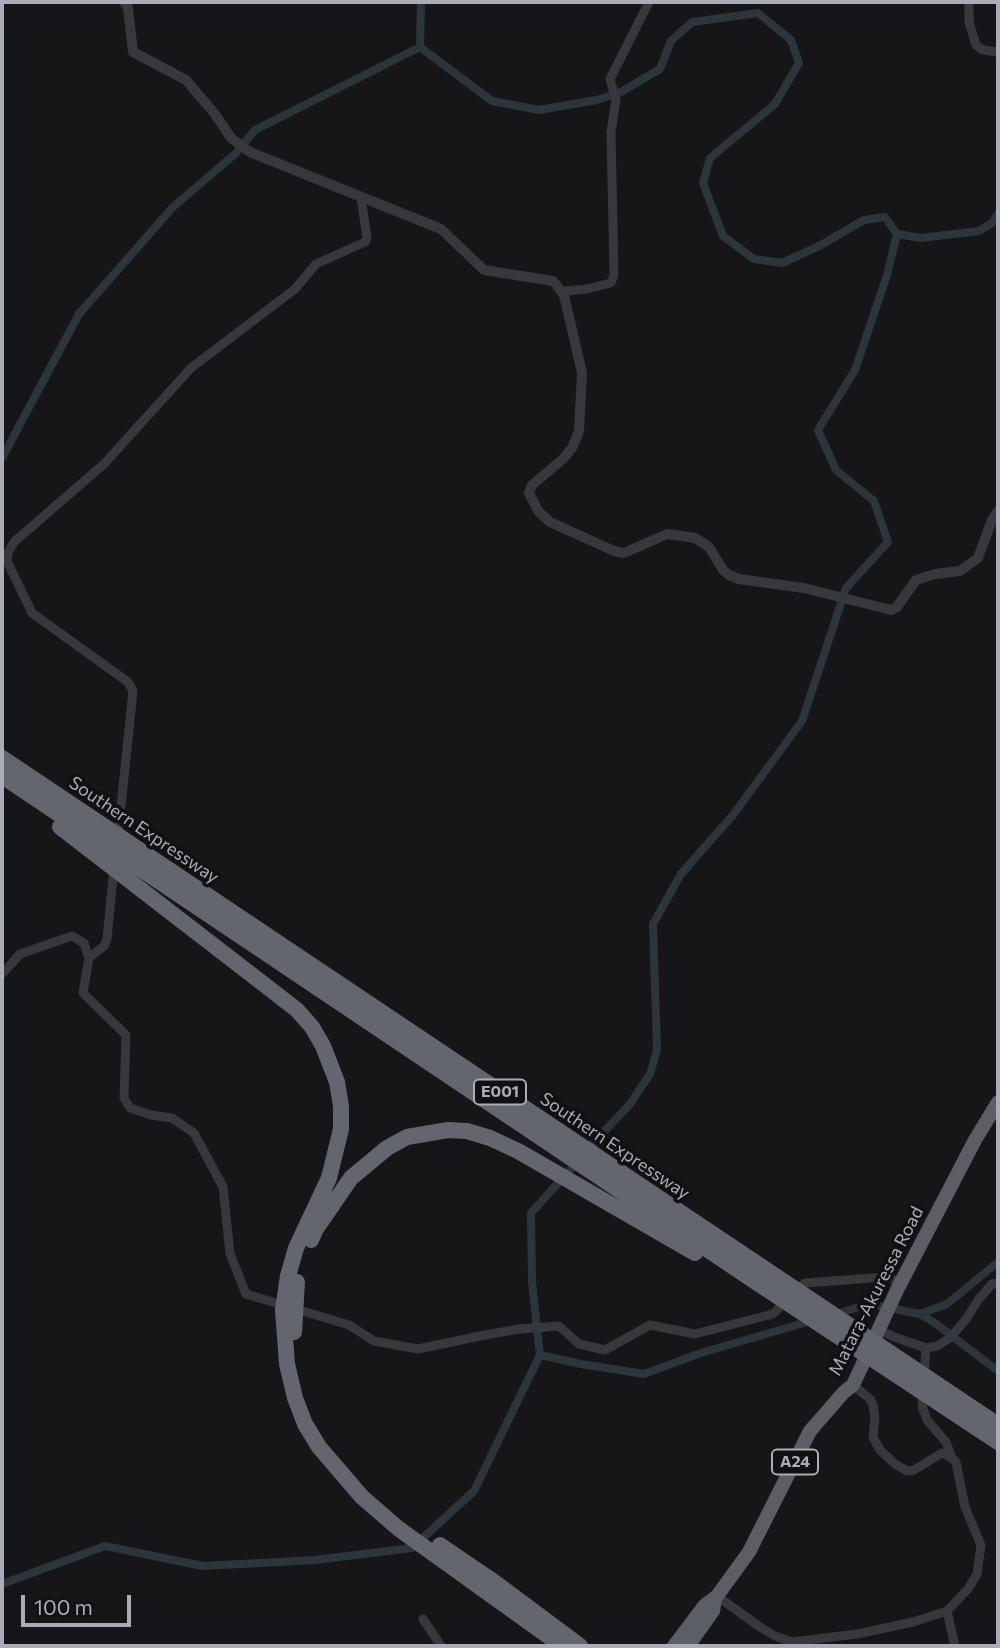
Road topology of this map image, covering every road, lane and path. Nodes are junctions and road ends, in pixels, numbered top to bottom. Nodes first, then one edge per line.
1 (124, 2) edge
2 (649, 2) edge
3 (969, 2) edge
4 (998, 52) edge
5 (361, 197) junction
6 (564, 295) junction
7 (998, 511) edge
8 (2, 758) edge
9 (2, 776) edge
10 (2, 784) edge
11 (89, 958) junction
12 (2, 974) edge
13 (998, 1102) edge
14 (998, 1283) edge
15 (899, 1286) junction
16 (805, 1315) junction
17 (880, 1325) junction
18 (926, 1348) junction
19 (853, 1385) junction
20 (998, 1425) edge
21 (998, 1442) edge
22 (952, 1458) junction
23 (487, 1584) junction
24 (716, 1598) junction
25 (947, 1611) junction
26 (423, 1619) dead end
27 (441, 1646) edge
28 (562, 1646) edge
29 (580, 1646) edge
30 (674, 1646) edge
31 (688, 1646) edge
32 (955, 1646) edge

1 - 5 street
2 - 6 street
3 - 4 street
5 - 6 street
5 - 11 street
6 - 7 street
8 - 20 highway, Southern Expressway / E001
9 - 16 highway, Southern Expressway / E001
10 - 23 highway
11 - 12 street
11 - 15 street
13 - 15 highway, Matara-Akuressa Road / A24
14 - 18 street
15 - 17 highway, Matara-Akuressa Road / A24
16 - 21 highway, Southern Expressway / E001
16 - 23 highway
17 - 18 street
17 - 19 highway, Matara-Akuressa Road / A24
18 - 22 street
19 - 22 street
19 - 24 highway, Matara-Akuressa Road / A24
22 - 25 street
23 - 28 highway
23 - 29 highway
24 - 25 street
24 - 30 highway, Matara-Akuressa Road / A24
24 - 31 highway, Matara-Akuressa Road / A24
25 - 32 street
26 - 27 street

